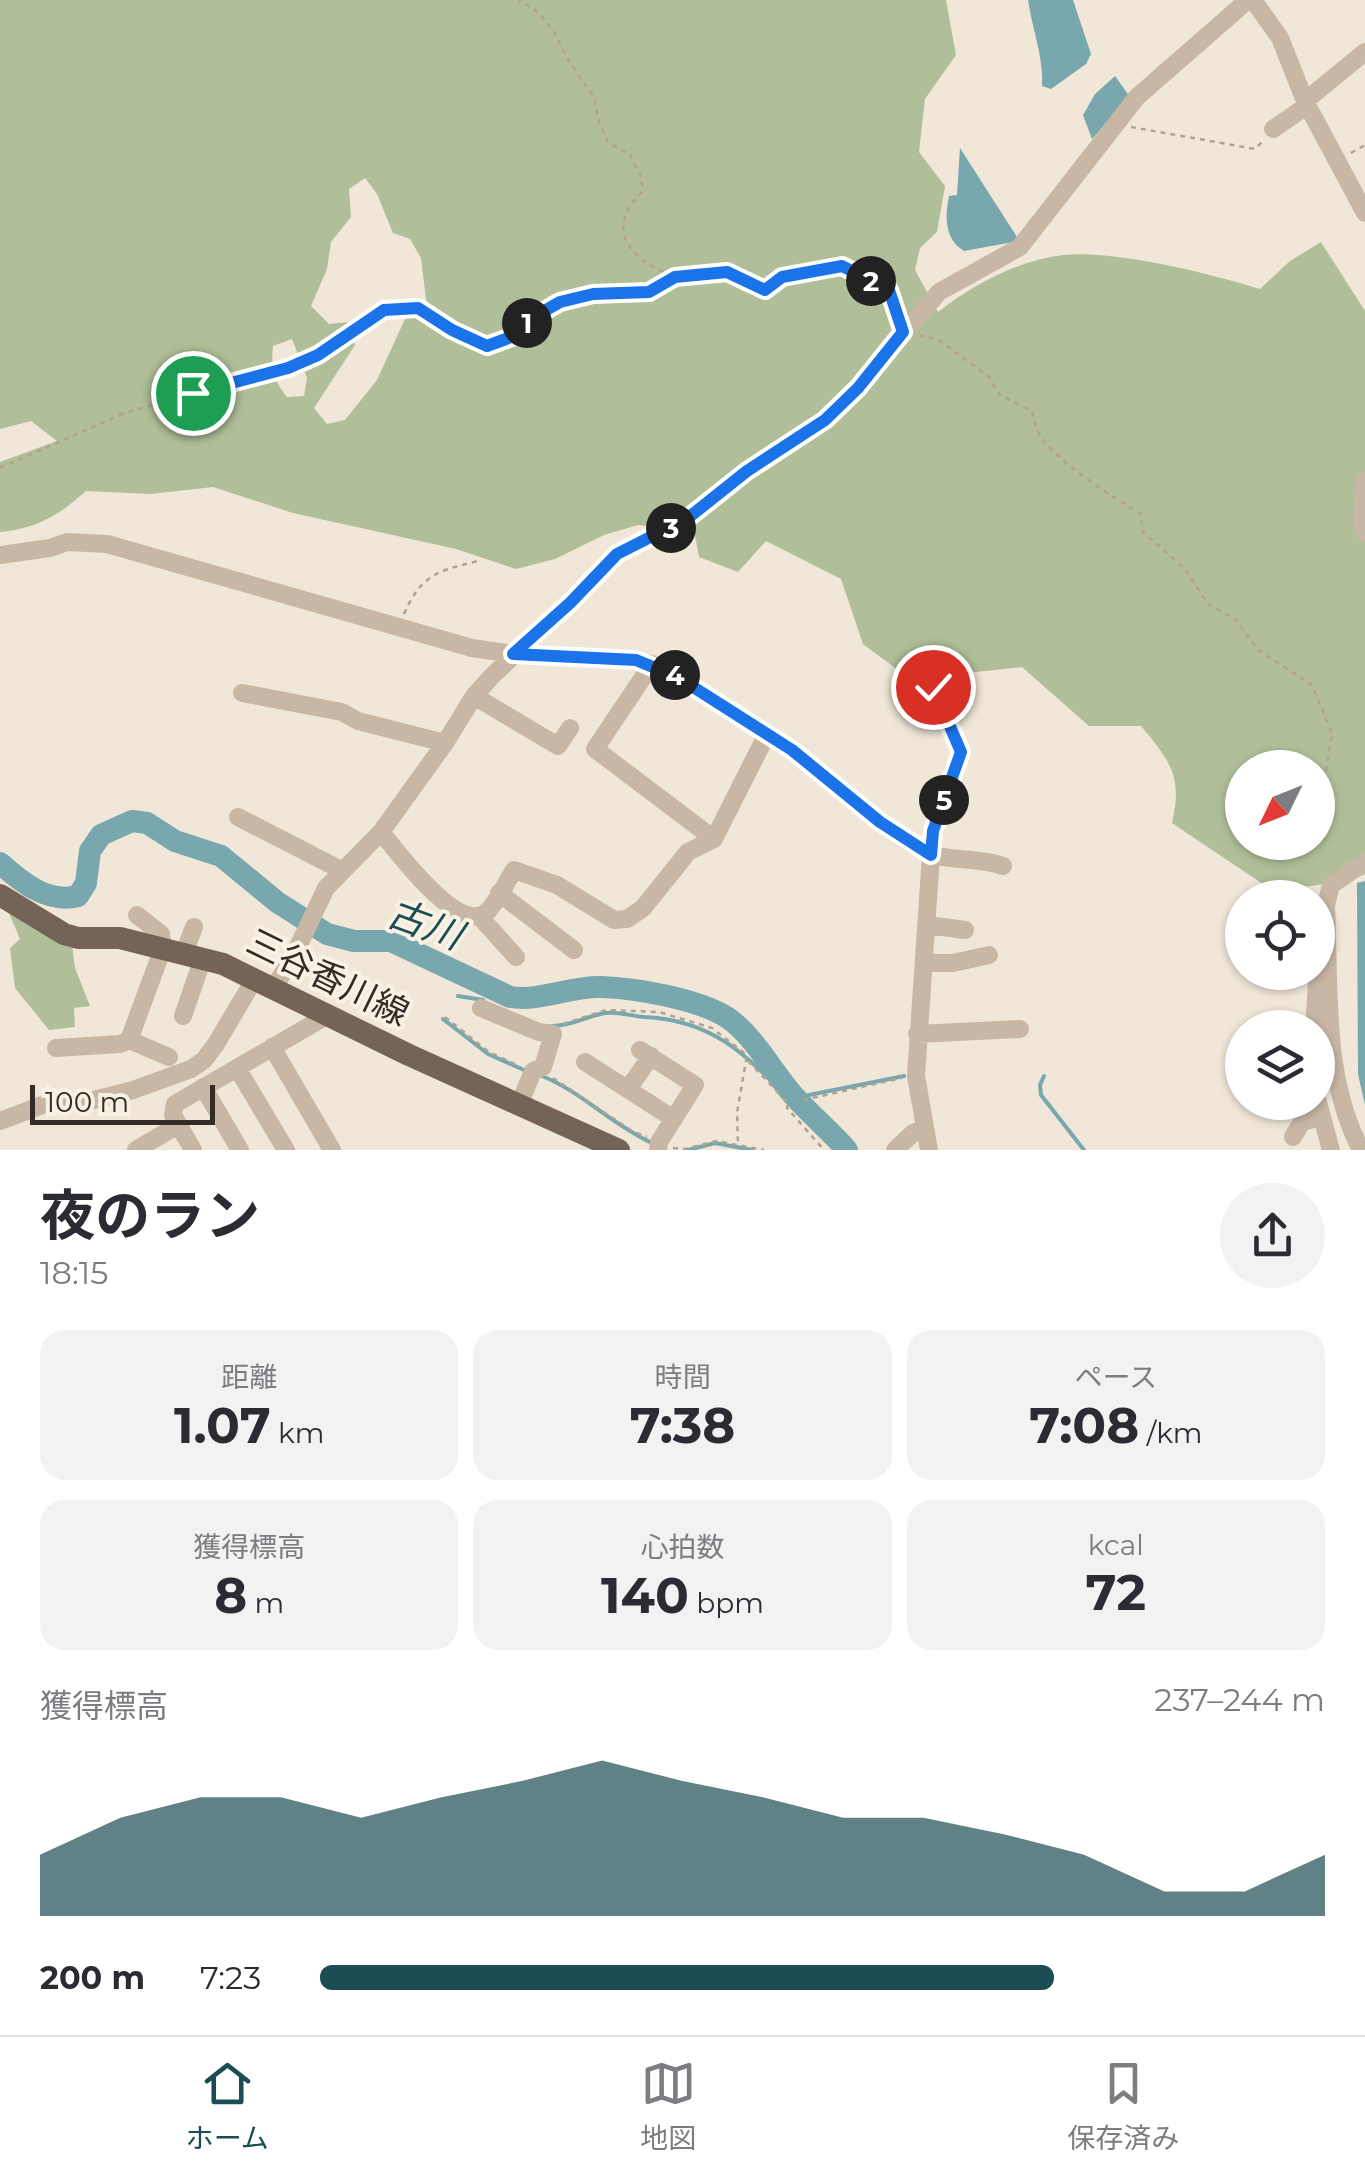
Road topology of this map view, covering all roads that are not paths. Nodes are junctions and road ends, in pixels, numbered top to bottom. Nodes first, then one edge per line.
1 (1250, 0) edge
2 (1365, 52) edge
3 (1307, 103) junction
4 (1273, 129) road end
5 (1365, 213) edge
6 (1365, 482) edge
7 (1365, 533) edge
8 (0, 556) edge
9 (513, 654) junction
10 (652, 664) junction
11 (933, 687) dead end
12 (242, 693) dead end
13 (474, 696) junction
14 (570, 728) dead end
15 (768, 734) junction
16 (445, 743) junction
17 (238, 817) dead end
18 (381, 832) junction
19 (714, 839) junction
20 (931, 855) junction
21 (1365, 862) edge
22 (1003, 866) dead end
23 (343, 871) junction
24 (1335, 882) edge
25 (499, 893) junction
26 (0, 896) edge
27 (137, 915) dead end
28 (479, 916) junction
29 (928, 925) junction
30 (194, 928) dead end
31 (965, 930) dead end
32 (574, 950) dead end
33 (183, 953) junction
34 (990, 955) dead end
35 (516, 957) dead end
36 (924, 963) junction
37 (264, 983) junction
38 (1331, 990) edge
39 (481, 1008) dead end
40 (328, 1015) junction
41 (183, 1016) dead end
42 (1020, 1029) dead end
43 (918, 1034) junction
44 (129, 1040) junction
45 (272, 1047) junction
46 (56, 1048) dead end
47 (169, 1058) dead end
48 (585, 1062) dead end
49 (237, 1068) junction
50 (204, 1087) junction
51 (628, 1090) junction
52 (520, 1105) junction
53 (674, 1119) junction
54 (1305, 1120) edge
55 (1322, 1120) edge
56 (0, 1122) edge
57 (178, 1125) junction
58 (925, 1128) junction
59 (1293, 1138) dead end
60 (577, 1141) edge
61 (658, 1146) edge
62 (142, 1148) edge
63 (193, 1150) edge
64 (240, 1150) edge
65 (286, 1150) edge
66 (332, 1150) edge
67 (619, 1150) edge
68 (895, 1150) edge
69 (930, 1150) edge
70 (1331, 1150) edge
71 (1361, 1150) edge

1 - 3 street
1 - 9 street
2 - 3 street
3 - 4 street
3 - 5 street
6 - 7 street
8 - 9 street
9 - 10 street
9 - 13 street
10 - 15 street
10 - 19 street
11 - 20 street
12 - 16 street
13 - 14 street
13 - 16 street
15 - 19 street
15 - 20 street
16 - 18 street
17 - 23 street
18 - 23 street
18 - 28 street
19 - 25 street
20 - 22 street
20 - 29 street
21 - 24 street
23 - 37 street
25 - 28 street
25 - 32 street
26 - 33 main road, 三谷香川線
27 - 33 street
28 - 35 street
29 - 31 street
29 - 36 street
30 - 33 street
33 - 37 main road, 三谷香川線
33 - 41 street
33 - 44 street
34 - 36 street
36 - 43 street
37 - 40 main road, 三谷香川線
37 - 56 street
38 - 71 street
39 - 52 street
40 - 45 street
40 - 52 main road, 三谷香川線
42 - 43 street
43 - 58 street
44 - 46 street
44 - 47 street
45 - 49 street
45 - 66 street
48 - 51 street
49 - 50 street
49 - 65 street
50 - 57 street
50 - 64 street
51 - 53 street
51 - 53 street
52 - 60 main road, 三谷香川線
53 - 61 street
54 - 59 street
55 - 70 street
57 - 62 street
57 - 63 street
58 - 68 street
58 - 69 street
60 - 67 main road, 三谷香川線

